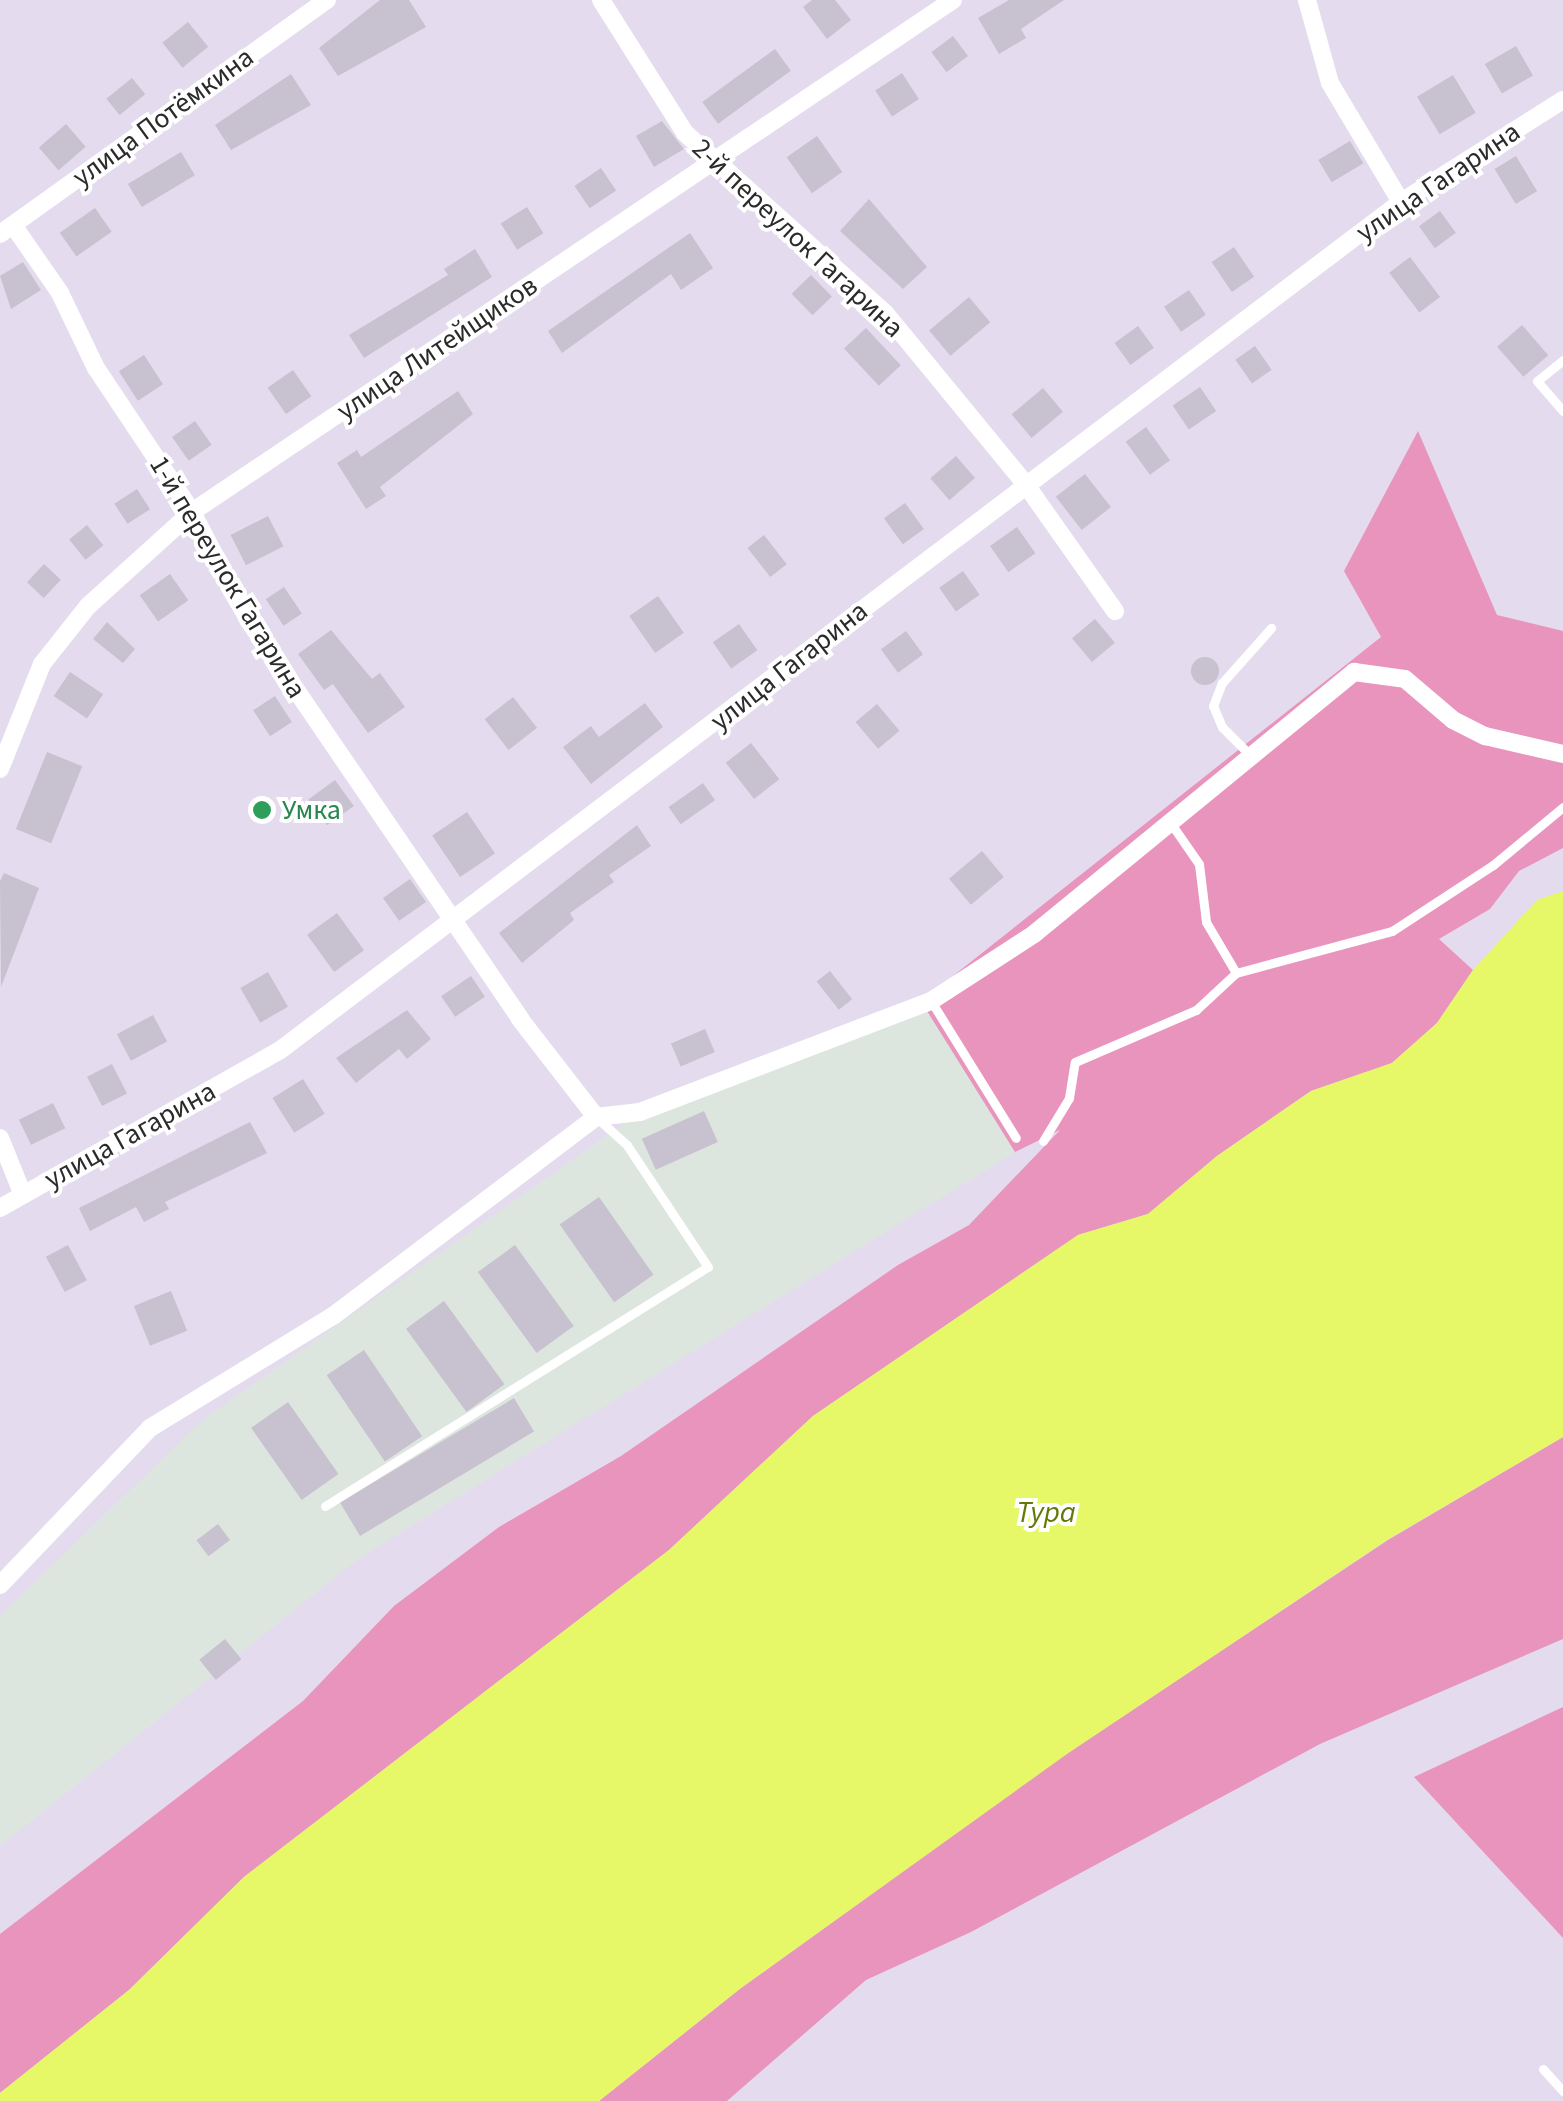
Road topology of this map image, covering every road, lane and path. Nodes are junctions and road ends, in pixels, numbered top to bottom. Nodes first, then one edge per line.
1 (326, 0) edge
2 (601, 0) edge
3 (953, 0) edge
4 (1307, 0) edge
5 (1563, 100) edge
6 (712, 162) junction
7 (1401, 202) junction
8 (6, 230) edge
9 (1563, 360) edge
10 (1563, 410) edge
11 (1024, 482) junction
12 (192, 512) junction
13 (1116, 611) dead end
14 (1271, 628) dead end
15 (1563, 754) edge
16 (1251, 756) junction
17 (0, 769) edge
18 (1563, 807) edge
19 (1172, 825) junction
20 (451, 918) junction
21 (1236, 974) junction
22 (931, 1001) junction
23 (596, 1117) junction
24 (0, 1138) edge
25 (1016, 1138) dead end
26 (1043, 1141) dead end
27 (23, 1195) junction
28 (0, 1208) edge
29 (325, 1506) dead end
30 (0, 1585) edge
31 (1543, 2069) dead end
32 (1563, 2091) edge

1 - 8 street, улица Потёмкина
2 - 6 street, 2-й переулок Гагарина
3 - 6 street, улица Литейщиков
4 - 7 street
5 - 7 street, улица Гагарина
6 - 11 street, 2-й переулок Гагарина
6 - 12 street, улица Литейщиков
7 - 11 street, улица Гагарина
8 - 12 street, 1-й переулок Гагарина
9 - 10 lane
11 - 13 street, 2-й переулок Гагарина
11 - 20 street, улица Гагарина
12 - 17 street, улица Литейщиков
12 - 20 street, 1-й переулок Гагарина
14 - 16 lane
15 - 16 street
16 - 19 street
18 - 21 lane
19 - 21 lane
19 - 22 street
20 - 23 street, 1-й переулок Гагарина
20 - 27 street, улица Гагарина
21 - 26 lane
22 - 23 street
22 - 25 lane
23 - 29 lane
23 - 30 street
24 - 27 street
27 - 28 street, улица Гагарина
31 - 32 lane

